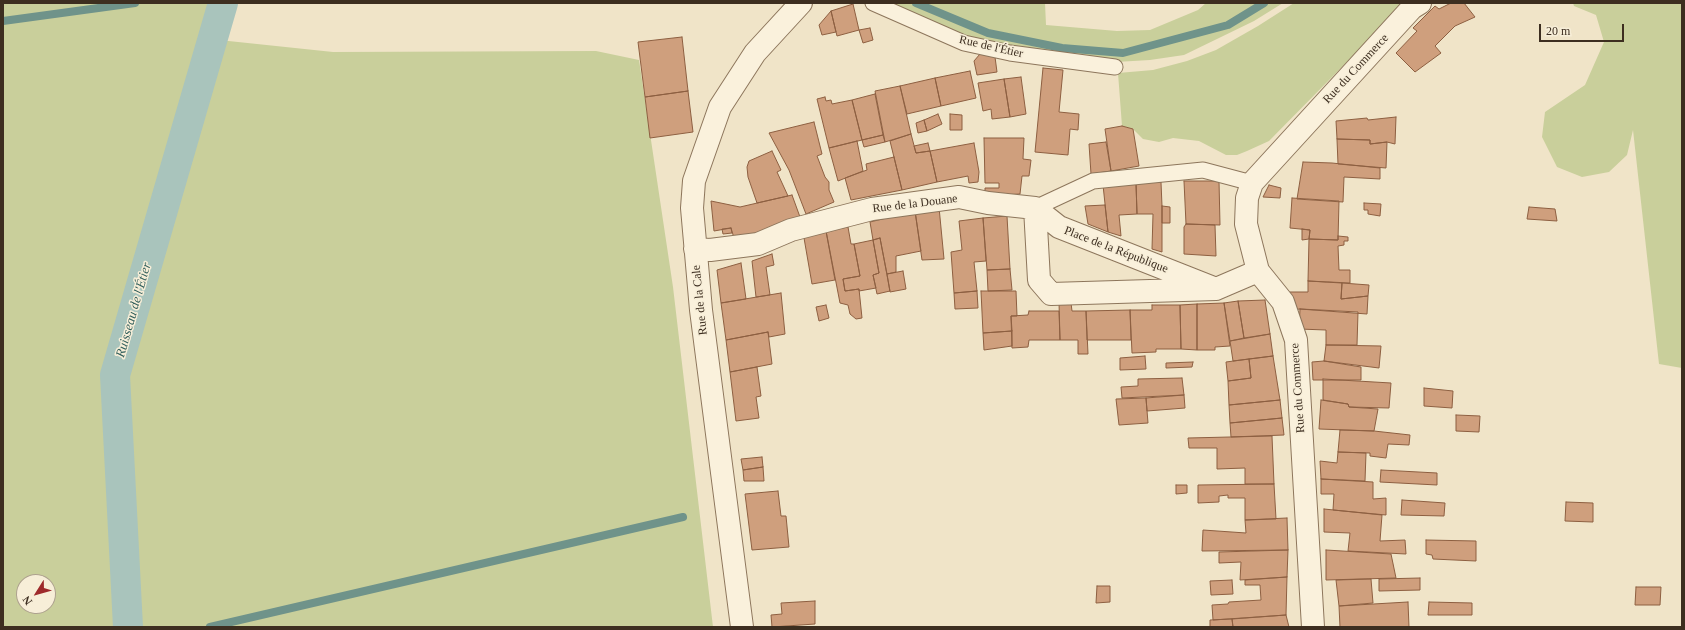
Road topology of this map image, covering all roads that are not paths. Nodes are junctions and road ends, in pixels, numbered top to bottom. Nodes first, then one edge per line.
1 (801, 3) edge
2 (873, 3) edge
3 (1416, 5) edge
4 (1115, 67) dead end
5 (1252, 183) junction
6 (1035, 208) junction
7 (695, 248) junction
8 (1258, 271) junction
9 (1216, 289) junction
10 (742, 627) edge
11 (1313, 627) edge

1 - 7 street, Rue de la Cale
2 - 4 lane, Rue de l'Étier
3 - 5 street, Rue du Commerce
5 - 6 lane
5 - 8 street, Rue du Commerce
6 - 7 street, Rue de la Douane
6 - 9 street, Place de la République
6 - 9 street, Place de la République
7 - 10 street, Rue de la Cale
8 - 9 street, Place de la République
8 - 11 street, Rue du Commerce

